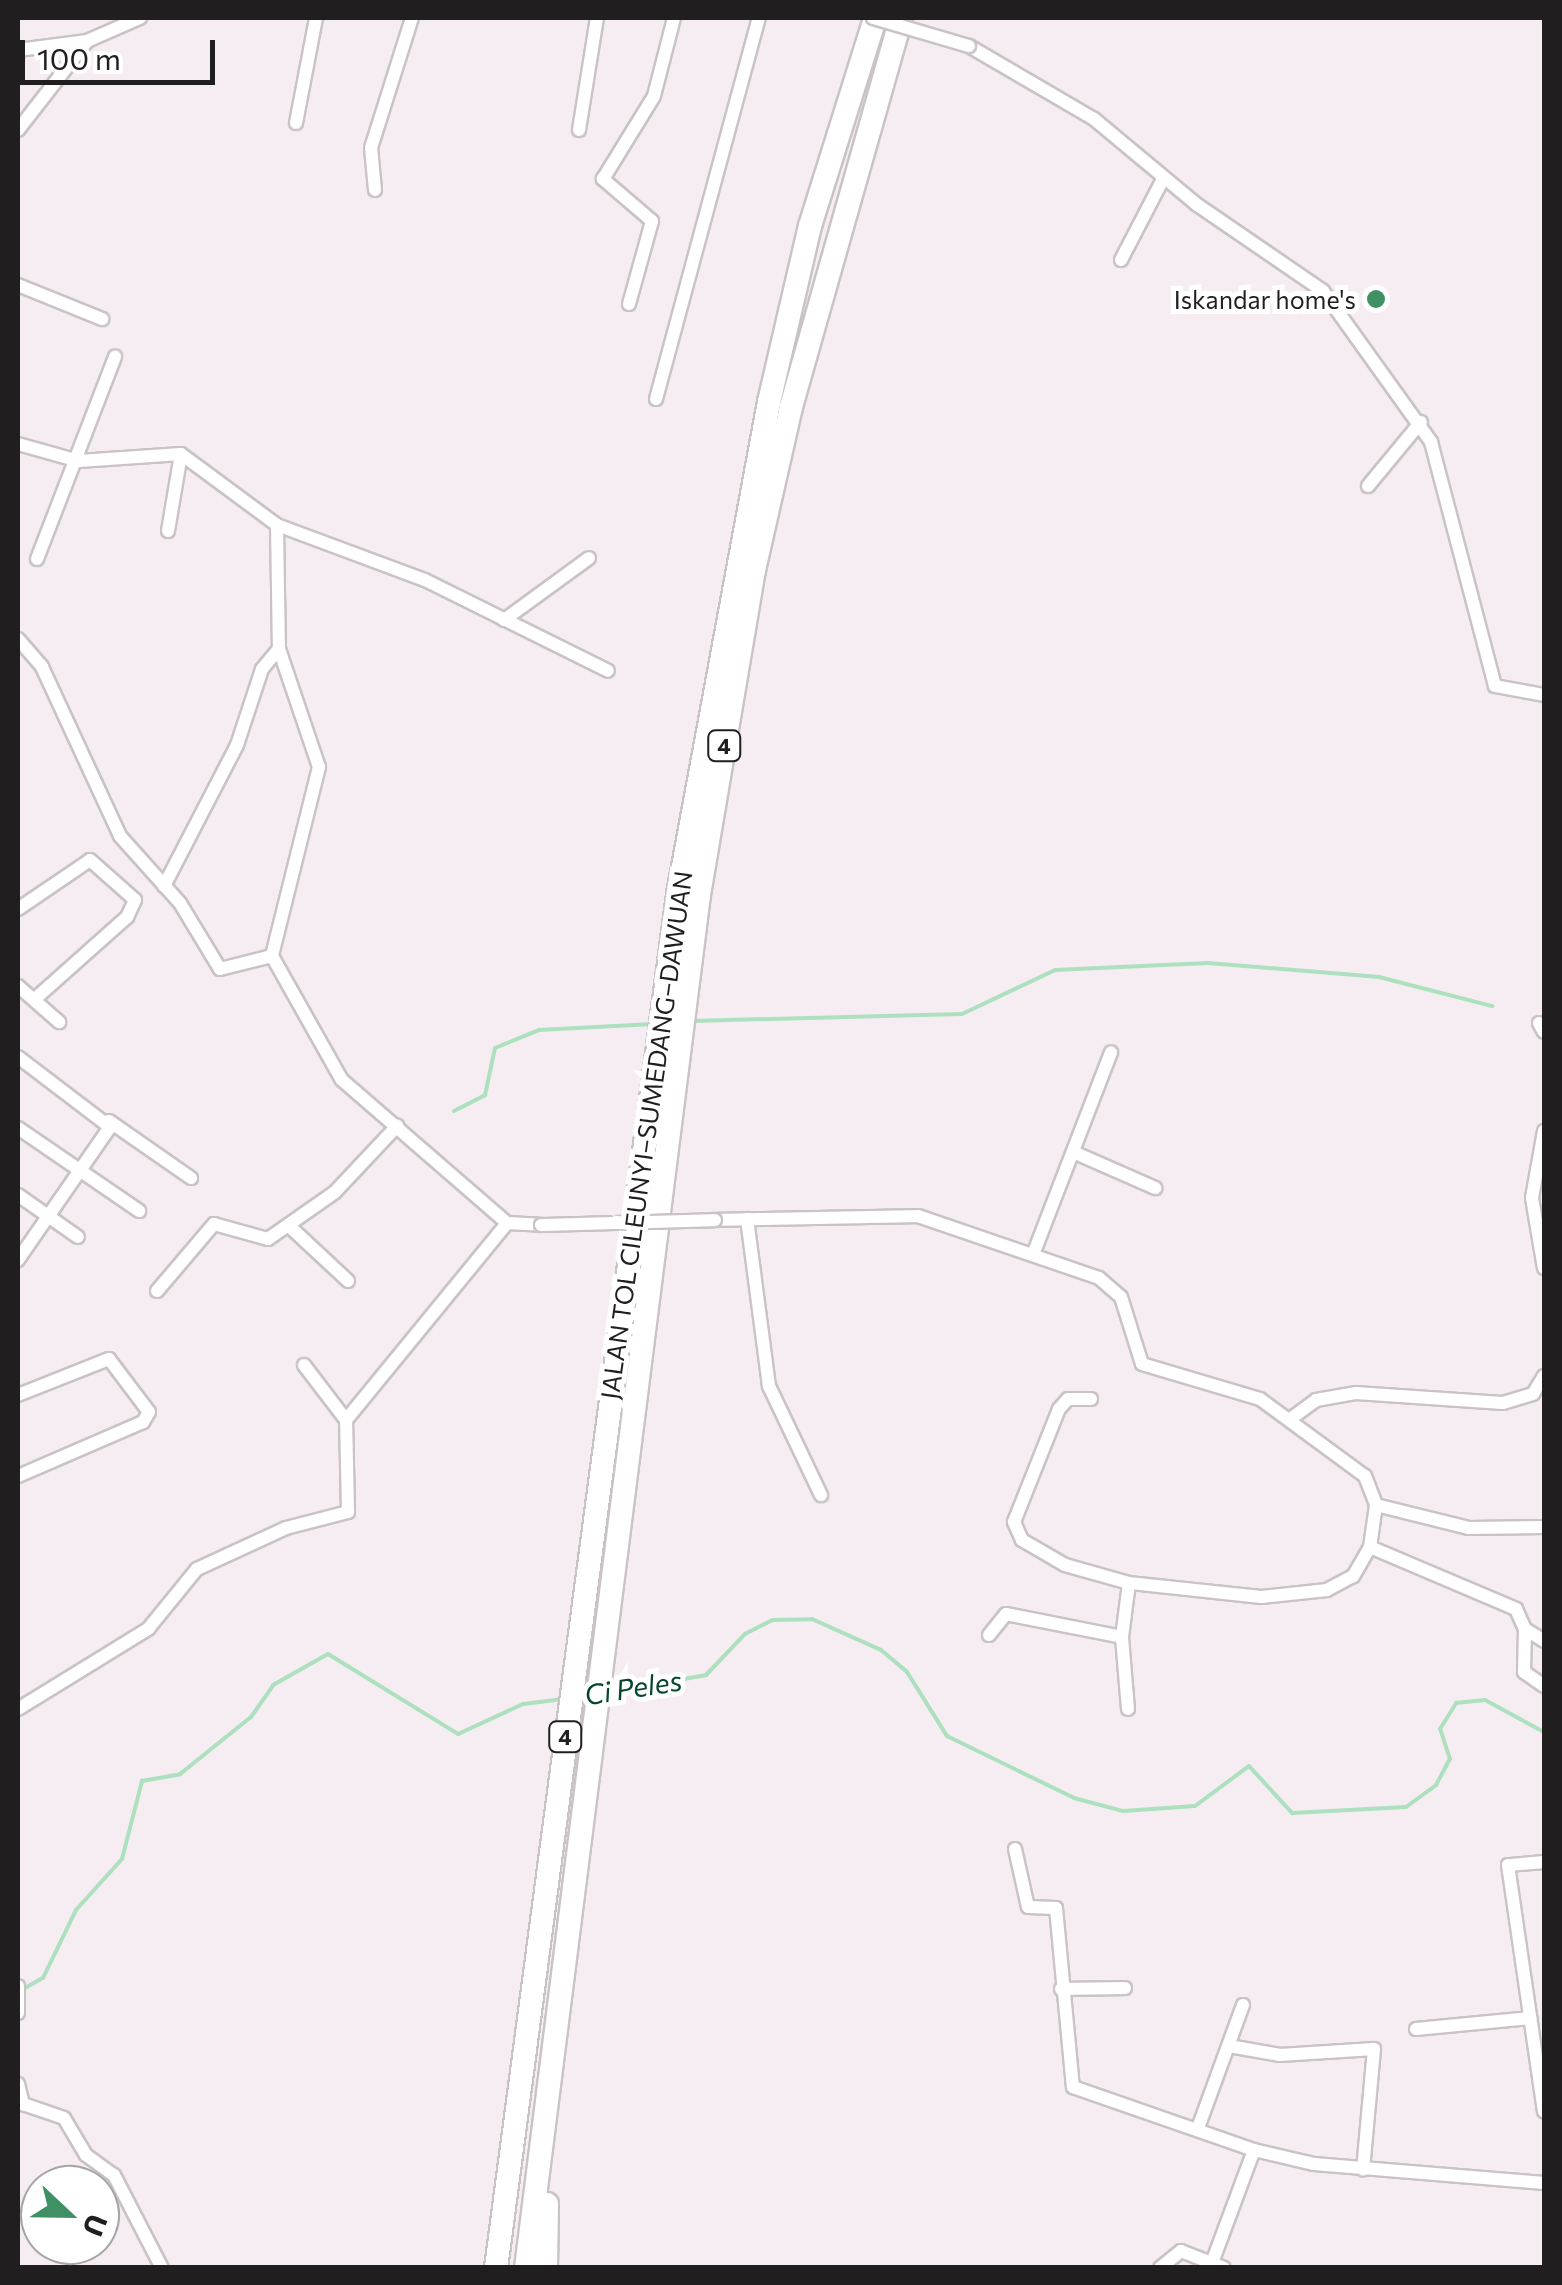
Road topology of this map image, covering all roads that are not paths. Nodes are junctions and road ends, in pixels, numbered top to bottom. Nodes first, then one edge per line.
1 (140, 18) edge
2 (316, 18) edge
3 (412, 18) edge
4 (597, 18) edge
5 (674, 18) edge
6 (758, 18) edge
7 (874, 18) edge
8 (901, 18) edge
9 (87, 41) junction
10 (18, 50) edge
11 (296, 123) dead end
12 (18, 130) edge
13 (579, 130) dead end
14 (1163, 179) junction
15 (375, 190) dead end
16 (1122, 260) dead end
17 (18, 285) edge
18 (629, 304) dead end
19 (102, 319) dead end
20 (115, 357) dead end
21 (656, 398) dead end
22 (1421, 422) junction
23 (18, 444) edge
24 (181, 454) junction
25 (79, 461) junction
26 (1368, 486) dead end
27 (277, 525) junction
28 (168, 531) dead end
29 (589, 558) dead end
30 (37, 559) dead end
31 (504, 620) junction
32 (18, 640) edge
33 (280, 649) junction
34 (608, 671) dead end
35 (1544, 695) edge
36 (164, 886) junction
37 (18, 910) edge
38 (272, 956) junction
39 (18, 986) edge
40 (34, 1000) junction
41 (59, 1022) dead end
42 (1544, 1024) edge
43 (1544, 1032) edge
44 (1111, 1052) dead end
45 (23, 1061) edge
46 (18, 1079) edge
47 (109, 1121) junction
48 (397, 1126) junction
49 (18, 1128) edge
50 (1544, 1131) edge
51 (1073, 1152) junction
52 (79, 1169) junction
53 (191, 1178) dead end
54 (1155, 1188) dead end
55 (18, 1195) edge
56 (139, 1211) dead end
57 (46, 1216) junction
58 (747, 1219) junction
59 (506, 1223) junction
60 (288, 1226) junction
61 (78, 1237) dead end
62 (1034, 1252) junction
63 (18, 1260) edge
64 (1544, 1268) edge
65 (348, 1281) dead end
66 (157, 1292) dead end
67 (304, 1365) dead end
68 (1544, 1376) edge
69 (18, 1395) edge
70 (1091, 1399) dead end
71 (1293, 1417) junction
72 (346, 1420) junction
73 (18, 1476) edge
74 (608, 1488) junction
75 (822, 1495) dead end
76 (1376, 1504) junction
77 (1544, 1527) edge
78 (1370, 1546) junction
79 (1129, 1582) junction
80 (1525, 1630) junction
81 (989, 1635) dead end
82 (1122, 1637) junction
83 (1544, 1641) edge
84 (1544, 1686) edge
85 (1128, 1709) dead end
86 (18, 1710) edge
87 (1015, 1850) dead end
88 (1544, 1862) edge
89 (1125, 1988) dead end
90 (1061, 1989) junction
91 (19, 1992) edge
92 (1244, 2005) dead end
93 (18, 2013) edge
94 (1530, 2018) junction
95 (1416, 2029) dead end
96 (1230, 2046) junction
97 (18, 2084) edge
98 (548, 2090) junction
99 (1544, 2110) edge
100 (1198, 2128) junction
101 (1254, 2150) junction
102 (1364, 2170) junction
103 (1544, 2183) edge
104 (1218, 2265) edge
105 (162, 2268) edge
106 (496, 2268) edge
107 (526, 2268) edge
108 (546, 2268) edge
109 (1160, 2268) edge

1 - 9 street
2 - 11 street
3 - 15 street
4 - 13 street
5 - 18 street
6 - 21 street
7 - 14 street, bridge
7 - 74 highway, JALAN TOL CILEUNYI–SUMEDANG–DAWUAN / 4
8 - 74 highway, JALAN TOL CILEUNYI–SUMEDANG–DAWUAN / 4
9 - 10 street
9 - 12 street
14 - 16 street
14 - 22 street
17 - 19 street
20 - 25 street
22 - 26 street
22 - 35 street
23 - 25 street
24 - 25 street
24 - 27 street
24 - 28 street
25 - 30 street
27 - 31 street
27 - 33 street
29 - 31 street
31 - 34 street
32 - 36 street
33 - 36 street
33 - 38 street
36 - 38 street
37 - 40 street
38 - 48 street
39 - 40 street
40 - 41 street
42 - 43 street
44 - 51 street
45 - 46 street
45 - 47 street
47 - 52 street
47 - 53 street
48 - 59 street
48 - 60 street
49 - 52 street
50 - 64 street
51 - 54 street
51 - 62 street
52 - 56 street
52 - 57 street
55 - 57 street
57 - 61 street
57 - 63 street
58 - 59 street, bridge
58 - 62 street
58 - 75 street
59 - 72 street
60 - 65 street
60 - 66 street
62 - 71 street
67 - 72 street
68 - 71 street
69 - 73 street
70 - 79 street
71 - 76 street
72 - 86 street
74 - 98 highway, JALAN TOL CILEUNYI–SUMEDANG–DAWUAN / 4
74 - 106 highway, JALAN TOL CILEUNYI–SUMEDANG–DAWUAN / 4
76 - 77 street
76 - 78 street
78 - 79 street
78 - 80 street
79 - 82 street
80 - 83 street
80 - 84 street
81 - 82 street
82 - 85 street
87 - 90 street
88 - 94 street
89 - 90 street
90 - 100 street
91 - 93 street
92 - 96 street
94 - 95 street
94 - 99 street
96 - 100 street
96 - 102 street
97 - 105 street
98 - 107 highway, JALAN TOL CILEUNYI–SUMEDANG–DAWUAN / 4
98 - 108 highway
100 - 101 street
101 - 102 street
101 - 104 street
102 - 103 street
104 - 109 street

